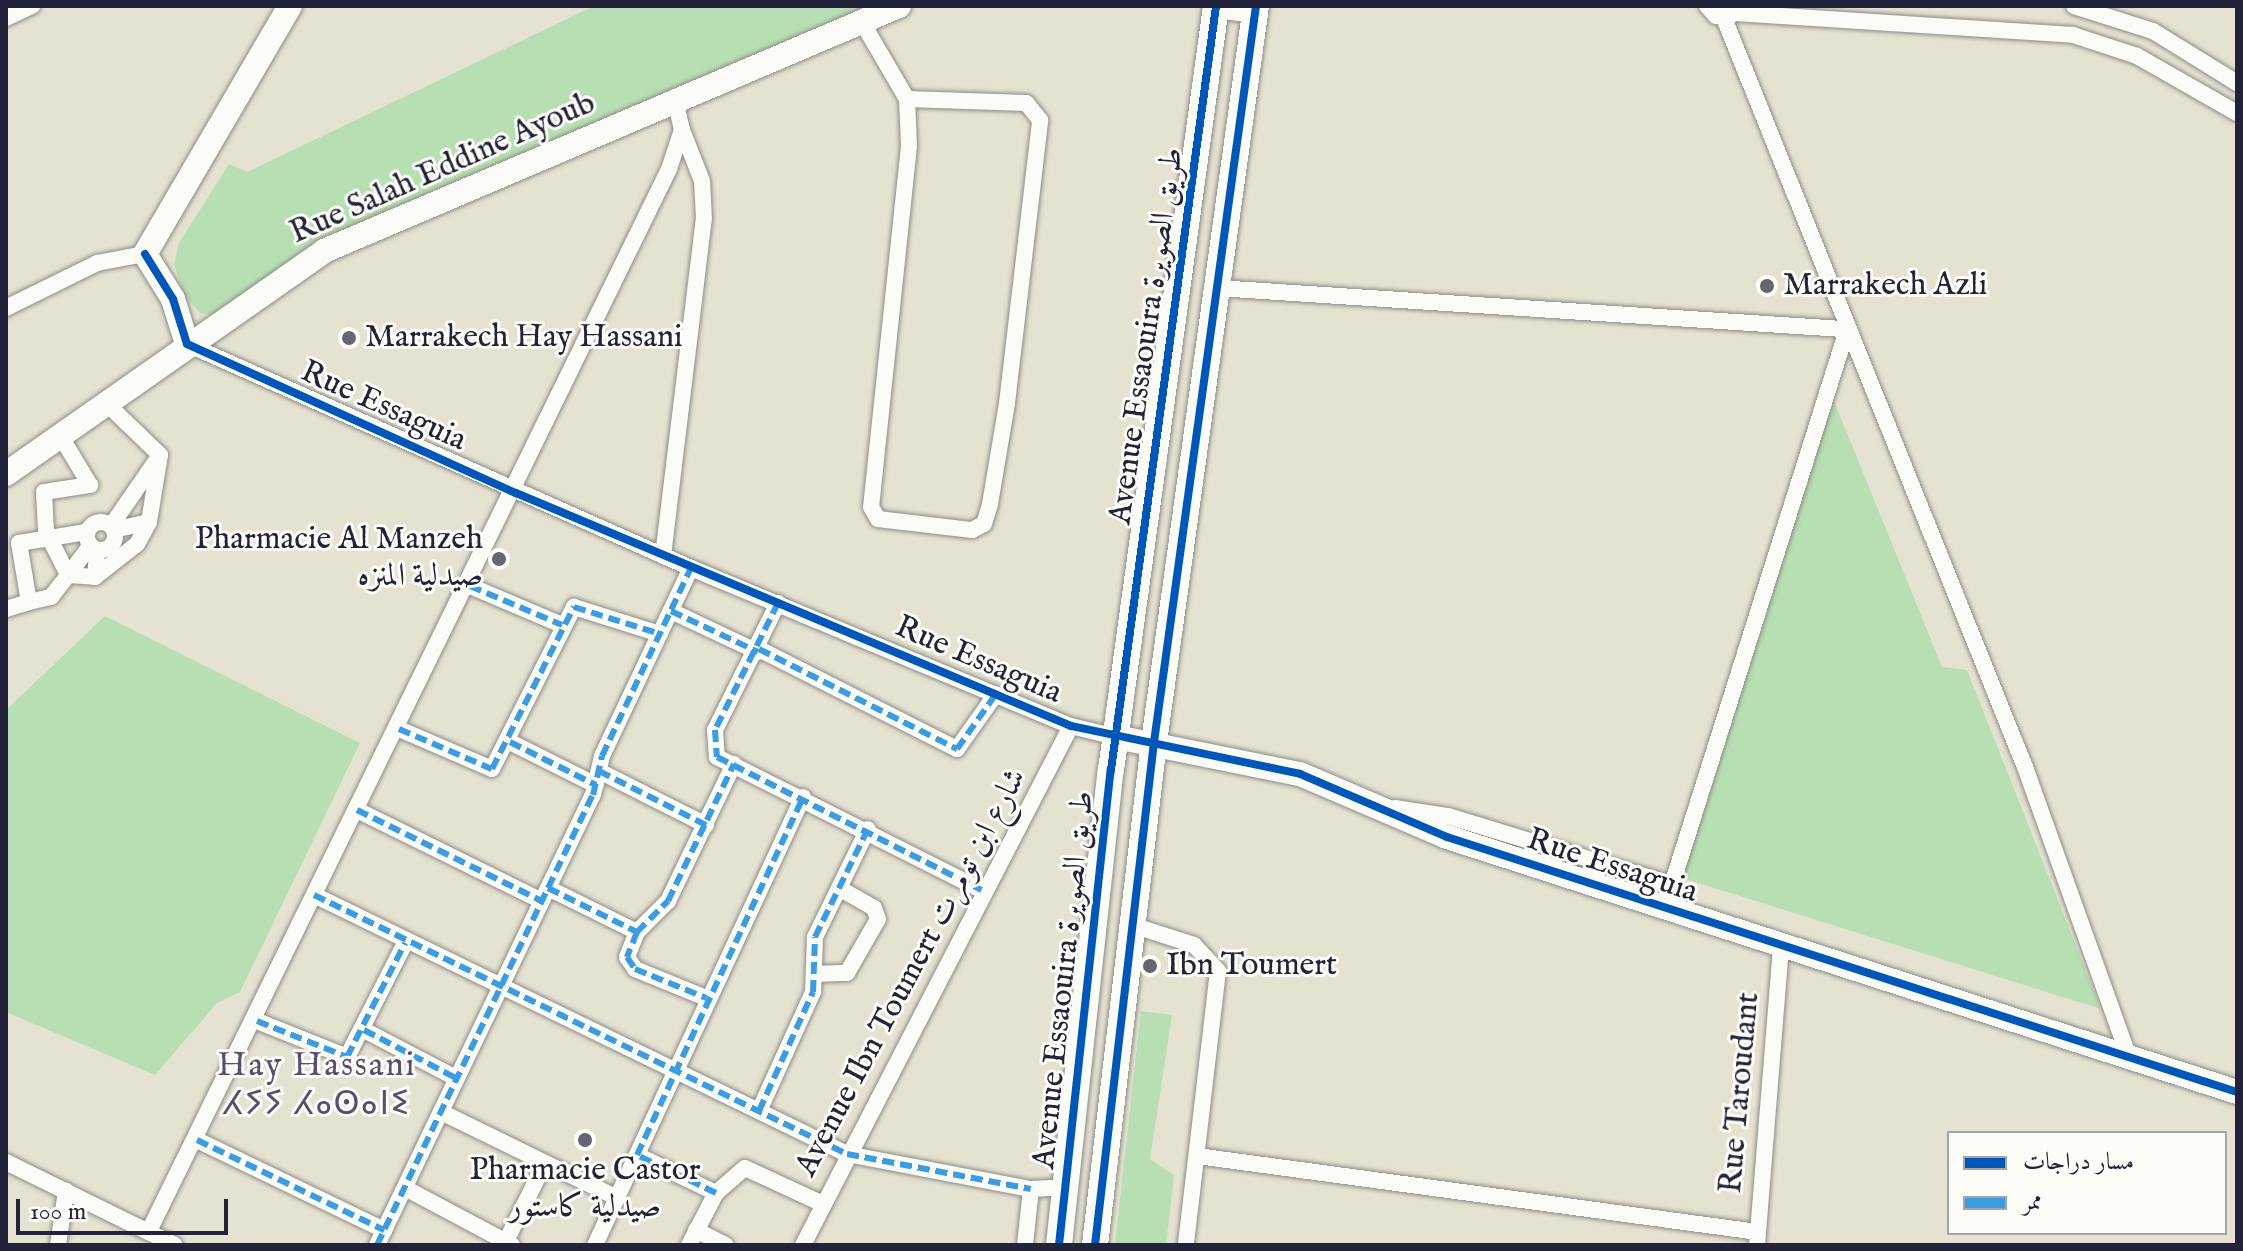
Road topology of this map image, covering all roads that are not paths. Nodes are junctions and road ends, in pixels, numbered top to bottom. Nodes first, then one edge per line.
1 (32, 6) edge
2 (290, 6) edge
3 (899, 6) edge
4 (1707, 6) edge
5 (2074, 6) edge
6 (1216, 7) edge
7 (1260, 8) edge
8 (1732, 12) edge
9 (6, 18) edge
10 (862, 22) junction
11 (2237, 83) edge
12 (907, 99) junction
13 (676, 104) junction
14 (2237, 113) edge
15 (682, 130) junction
16 (145, 254) junction
17 (1217, 288) junction
18 (6, 308) edge
19 (1845, 331) junction
20 (187, 344) junction
21 (106, 403) junction
22 (60, 435) junction
23 (160, 455) junction
24 (6, 474) edge
25 (516, 493) junction
26 (149, 522) junction
27 (112, 528) junction
28 (48, 537) junction
29 (91, 543) junction
30 (663, 556) junction
31 (691, 568) junction
32 (68, 575) junction
33 (95, 577) junction
34 (470, 586) junction
35 (29, 602) junction
36 (778, 603) junction
37 (6, 609) edge
38 (671, 611) junction
39 (562, 625) junction
40 (660, 634) junction
41 (759, 650) junction
42 (996, 694) junction
43 (1071, 726) junction
44 (399, 729) junction
45 (1116, 737) junction
46 (510, 742) junction
47 (1154, 742) junction
48 (734, 764) junction
49 (597, 778) junction
50 (803, 797) junction
51 (1387, 809) junction
52 (357, 810) junction
53 (706, 825) junction
54 (868, 829) junction
55 (1671, 884) junction
56 (839, 888) junction
57 (981, 890) junction
58 (314, 895) junction
59 (545, 895) junction
60 (1664, 910) junction
61 (1132, 925) junction
62 (637, 932) junction
63 (405, 943) junction
64 (1781, 946) junction
65 (814, 974) junction
66 (498, 987) junction
67 (706, 998) junction
68 (257, 1021) junction
69 (364, 1030) junction
70 (2128, 1055) junction
71 (672, 1071) junction
72 (456, 1078) junction
73 (2237, 1092) edge
74 (759, 1111) junction
75 (441, 1112) junction
76 (197, 1140) junction
77 (847, 1154) junction
78 (637, 1155) junction
79 (1197, 1156) junction
80 (6, 1162) edge
81 (545, 1163) junction
82 (1067, 1187) junction
83 (405, 1188) junction
84 (1031, 1189) junction
85 (66, 1191) junction
86 (716, 1193) junction
87 (617, 1198) junction
88 (823, 1204) junction
89 (380, 1238) edge
90 (693, 1238) edge
91 (1757, 1239) edge
92 (162, 1240) edge
93 (499, 1241) edge
94 (58, 1245) edge
95 (595, 1245) edge
96 (725, 1245) edge
97 (803, 1245) edge
98 (1025, 1245) edge
99 (1059, 1245) edge
100 (1095, 1245) edge
101 (1186, 1245) edge

1 - 9 street
2 - 16 street
3 - 10 street, Rue Salah Eddine Ayoub
4 - 8 street
5 - 11 street
6 - 7 street
6 - 45 main road, Avenue Essaouira طريق الصويرة
7 - 17 main road, Avenue Essaouira طريق الصويرة
8 - 14 street
8 - 19 street
10 - 12 street
10 - 13 street, Rue Salah Eddine Ayoub
12 - 12 street
13 - 15 street
13 - 20 street, Rue Salah Eddine Ayoub
15 - 25 street
15 - 30 street
16 - 18 street
16 - 20 street
17 - 19 street
17 - 47 main road, Avenue Essaouira طريق الصويرة
19 - 55 street
19 - 70 street
20 - 21 street, Rue Salah Eddine Ayoub
20 - 25 street, Rue Essaguia
21 - 22 street, Rue Salah Eddine Ayoub
21 - 23 street
22 - 24 street, Rue Salah Eddine Ayoub
22 - 28 street
23 - 26 street
23 - 27 street
25 - 30 street, Rue Essaguia
25 - 34 street
26 - 27 street
26 - 33 street
27 - 29 street
27 - 29 street
28 - 29 street
28 - 32 street
28 - 35 street
29 - 32 street
29 - 33 street
30 - 31 street, Rue Essaguia
31 - 36 street, Rue Essaguia
31 - 38 street
32 - 33 street
32 - 35 street
34 - 39 street
34 - 44 street
35 - 37 street
36 - 41 street
36 - 42 street, Rue Essaguia
38 - 40 street
38 - 41 street
39 - 40 street
39 - 46 street
40 - 49 street
41 - 42 street
41 - 48 street
42 - 43 street, Rue Essaguia
43 - 45 street, Rue Essaguia
43 - 57 street, Avenue Ibn Toumert شارع ابن تومرت
44 - 46 street
44 - 52 street
45 - 47 street, Rue Essaguia
45 - 82 main road, Avenue Essaouira طريق الصويرة
46 - 49 street
47 - 51 street, Rue Essaguia
47 - 61 main road, Avenue Essaouira طريق الصويرة
48 - 50 street
48 - 53 street
49 - 53 street
49 - 59 street
50 - 54 street
50 - 67 street
51 - 55 street, Rue Essaguia
51 - 60 street, Rue Essaguia
52 - 58 street
52 - 59 street
53 - 62 street
54 - 56 street
54 - 57 street
55 - 60 street
56 - 65 street
56 - 65 street
57 - 77 street, Avenue Ibn Toumert شارع ابن تومرت
58 - 63 street
58 - 68 street
59 - 62 street
59 - 66 street
60 - 64 street, Rue Essaguia
61 - 79 street
61 - 100 main road, Avenue Essaouira طريق الصويرة
62 - 67 street
63 - 66 street
63 - 69 street
64 - 70 street, Rue Essaguia
64 - 91 street, Rue Taroudant
65 - 74 street
66 - 71 street
66 - 72 street
67 - 71 street
68 - 69 street
68 - 76 street
69 - 72 street
70 - 73 street, Rue Essaguia
71 - 74 street
71 - 78 street
72 - 75 street
74 - 77 street
75 - 81 street
75 - 83 street
76 - 89 street
76 - 92 street
77 - 84 street
77 - 88 street, Avenue Ibn Toumert شارع ابن تومرت
78 - 86 street
78 - 87 street
79 - 91 street
79 - 101 street
80 - 85 street
81 - 87 street
81 - 93 street
82 - 84 street
82 - 99 main road, Avenue Essaouira طريق الصويرة
83 - 89 street
83 - 93 street
84 - 98 street
85 - 92 street
85 - 94 street
86 - 88 street
86 - 90 street
87 - 95 street
88 - 97 street, Avenue Ibn Toumert شارع ابن تومرت
90 - 96 street

